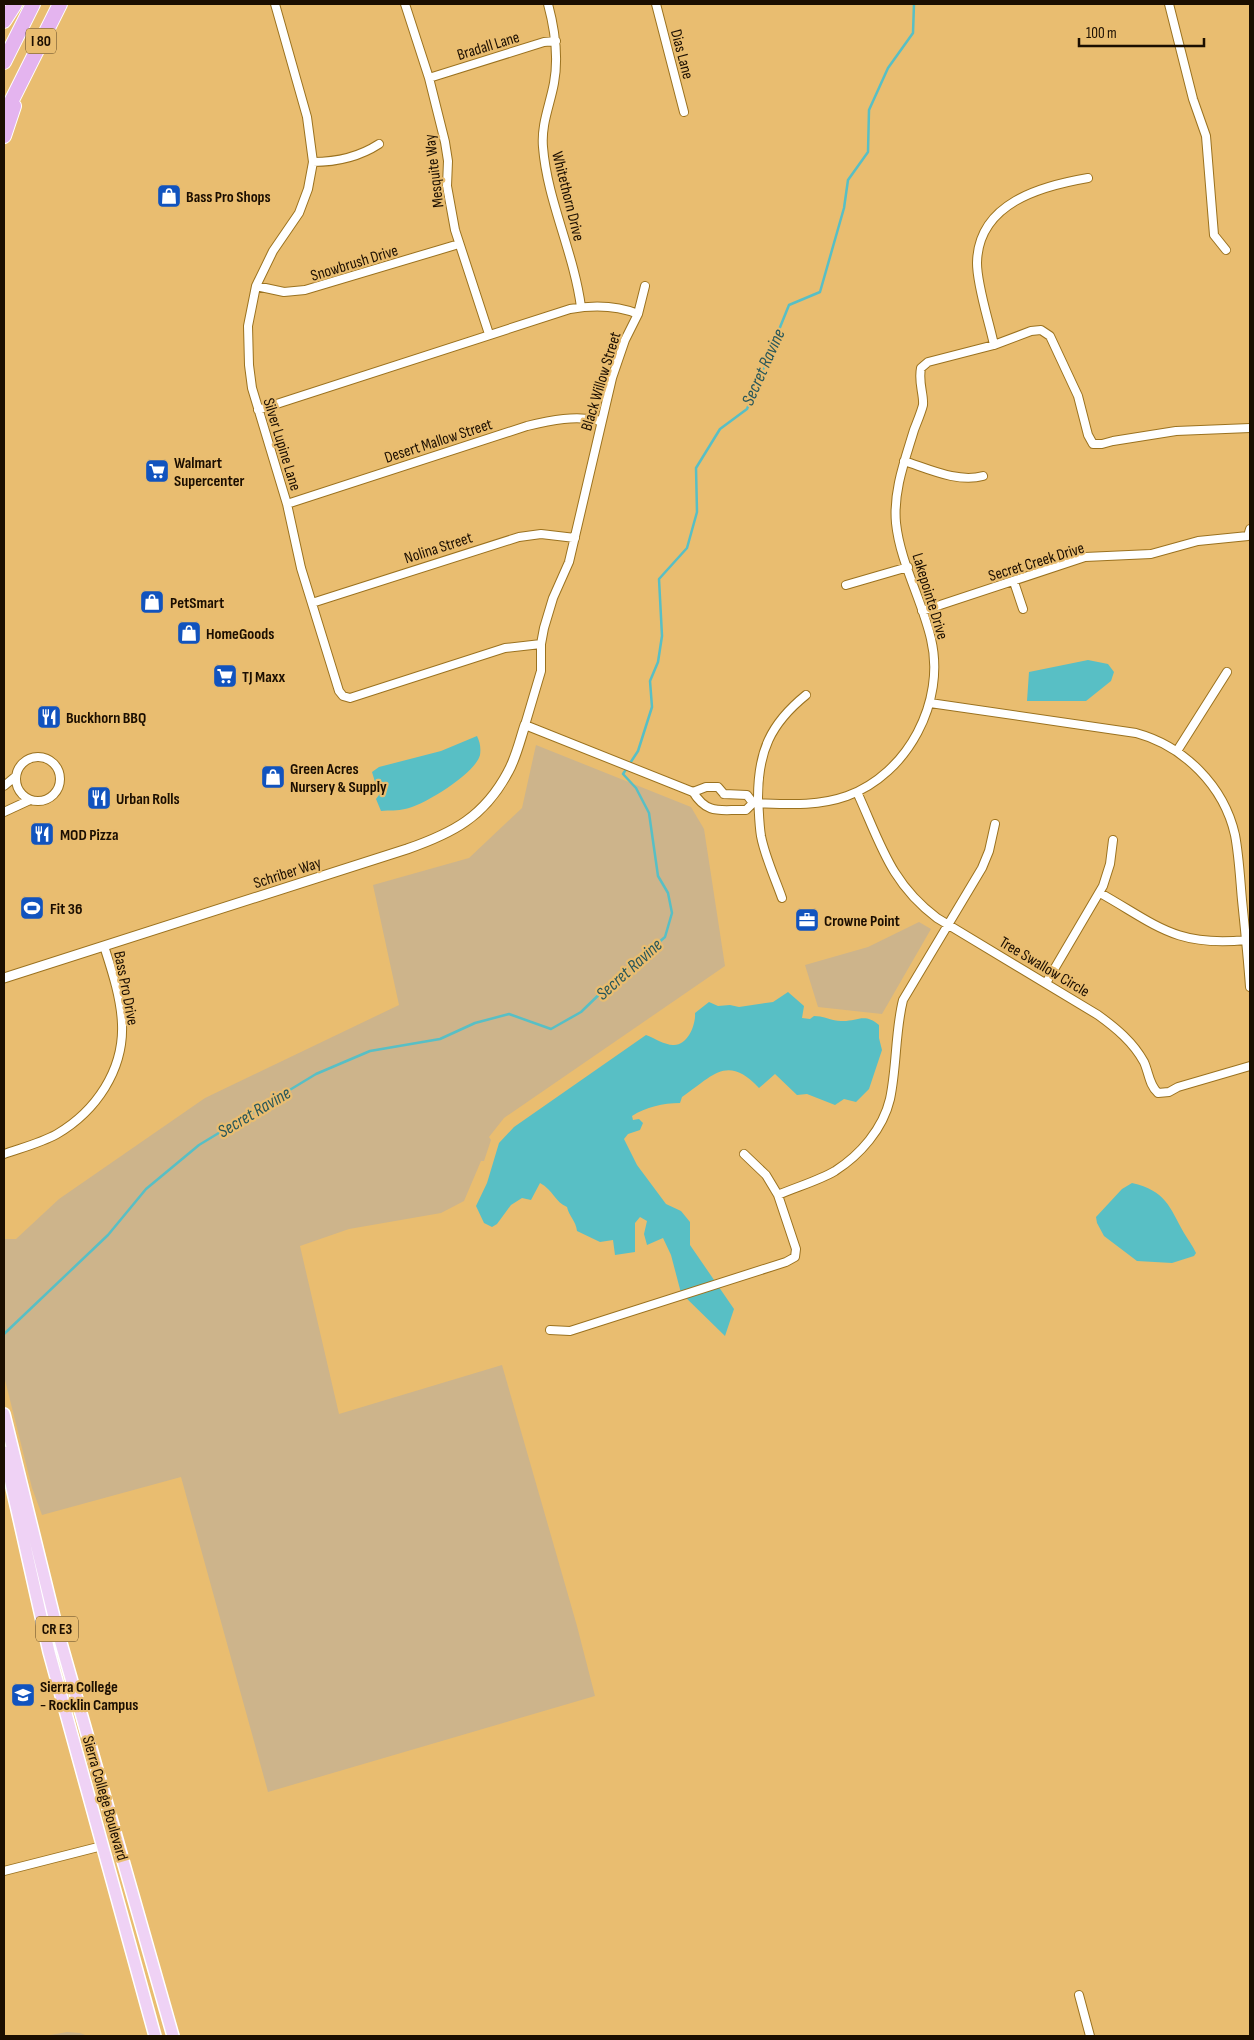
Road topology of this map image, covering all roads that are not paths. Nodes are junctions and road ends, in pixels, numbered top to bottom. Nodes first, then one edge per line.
1 (15, 4) edge
2 (33, 4) edge
3 (60, 4) edge
4 (275, 4) edge
5 (405, 4) edge
6 (548, 4) edge
7 (656, 4) edge
8 (1169, 4) edge
9 (4, 21) edge
10 (556, 41) junction
11 (4, 62) edge
12 (429, 78) junction
13 (22, 79) junction
14 (684, 112) dead end
15 (4, 116) edge
16 (4, 136) edge
17 (379, 144) dead end
18 (313, 162) junction
19 (1088, 178) dead end
20 (459, 244) junction
21 (1226, 250) dead end
22 (256, 286) junction
23 (645, 286) dead end
24 (581, 307) junction
25 (638, 314) junction
26 (489, 334) junction
27 (994, 345) junction
28 (258, 410) junction
29 (601, 421) junction
30 (1250, 428) edge
31 (904, 462) junction
32 (983, 476) dead end
33 (287, 504) junction
34 (1249, 532) edge
35 (575, 538) junction
36 (908, 567) junction
37 (1014, 582) junction
38 (846, 585) dead end
39 (312, 603) junction
40 (1023, 609) dead end
41 (922, 611) junction
42 (541, 644) junction
43 (1227, 672) dead end
44 (806, 695) dead end
45 (930, 703) junction
46 (525, 725) junction
47 (1177, 751) junction
48 (16, 776) junction
49 (4, 786) edge
50 (693, 792) junction
51 (857, 792) junction
52 (724, 794) junction
53 (30, 800) junction
54 (756, 803) junction
55 (720, 809) junction
56 (4, 812) edge
57 (995, 824) dead end
58 (1113, 840) dead end
59 (1100, 893) junction
60 (782, 898) dead end
61 (949, 925) junction
62 (1246, 940) junction
63 (104, 946) junction
64 (4, 978) edge
65 (1046, 983) junction
66 (1250, 987) edge
67 (1250, 1066) edge
68 (4, 1154) edge
69 (744, 1154) dead end
70 (778, 1195) junction
71 (550, 1330) dead end
72 (4, 1414) edge
73 (4, 1452) edge
74 (111, 1844) junction
75 (6, 1871) edge
76 (1079, 1995) dead end
77 (155, 2036) edge
78 (173, 2036) edge
79 (1090, 2036) edge

1 - 9 highway
2 - 11 highway, I 80
3 - 13 highway, I 80
4 - 18 street, Silver Lupine Lane
5 - 12 street, Mesquite Way
6 - 10 street, Whitethorn Drive
7 - 14 street, Dias Lane
8 - 21 street
10 - 12 street, Bradall Lane
10 - 24 street, Whitethorn Drive
12 - 20 street, Mesquite Way
13 - 15 highway, I 80
13 - 16 highway
17 - 18 street
18 - 22 street, Silver Lupine Lane
19 - 27 street
20 - 22 street, Snowbrush Drive
20 - 26 street, Mesquite Way
22 - 28 street, Silver Lupine Lane
23 - 25 street
24 - 25 street, Black Willow Street
24 - 26 street, Black Willow Street
25 - 29 street, Black Willow Street
26 - 28 street, Black Willow Street
27 - 30 street
27 - 31 street, Lakepointe Drive
28 - 33 street, Silver Lupine Lane
29 - 33 street, Desert Mallow Street
29 - 35 street, Black Willow Street
31 - 32 street
31 - 36 street, Lakepointe Drive
33 - 39 street, Silver Lupine Lane
34 - 37 street, Secret Creek Drive
35 - 39 street, Nolina Street
35 - 42 street, Black Willow Street
36 - 38 street
36 - 41 street, Lakepointe Drive
37 - 40 street
37 - 41 street, Secret Creek Drive
39 - 42 street, Silver Lupine Lane
41 - 45 street, Lakepointe Drive
42 - 46 street, Black Willow Street
43 - 47 street
44 - 54 street
45 - 47 street
45 - 51 street, Lakepointe Drive
46 - 50 street, Lakepointe Drive
46 - 63 street, Schriber Way
47 - 62 street
48 - 49 street
48 - 53 street
48 - 53 street
50 - 52 street, Lakepointe Drive
50 - 55 street, Lakepointe Drive
51 - 54 street, Lakepointe Drive
51 - 61 street, Tree Swallow Circle
52 - 54 street, Lakepointe Drive
52 - 55 street
53 - 56 street
54 - 55 street, Lakepointe Drive
54 - 60 street
57 - 61 street
58 - 59 street
59 - 62 street
59 - 65 street
61 - 65 street, Tree Swallow Circle
61 - 70 street
62 - 66 street
63 - 64 street, Schriber Way
63 - 68 street, Bass Pro Drive
65 - 67 street, Tree Swallow Circle
69 - 70 street
70 - 71 street
72 - 74 main road, Sierra College Boulevard / CR E3
73 - 74 main road, Sierra College Boulevard / CR E3
74 - 75 street
74 - 77 main road, Sierra College Boulevard / CR E3
74 - 78 main road, Sierra College Boulevard / CR E3
76 - 79 street

